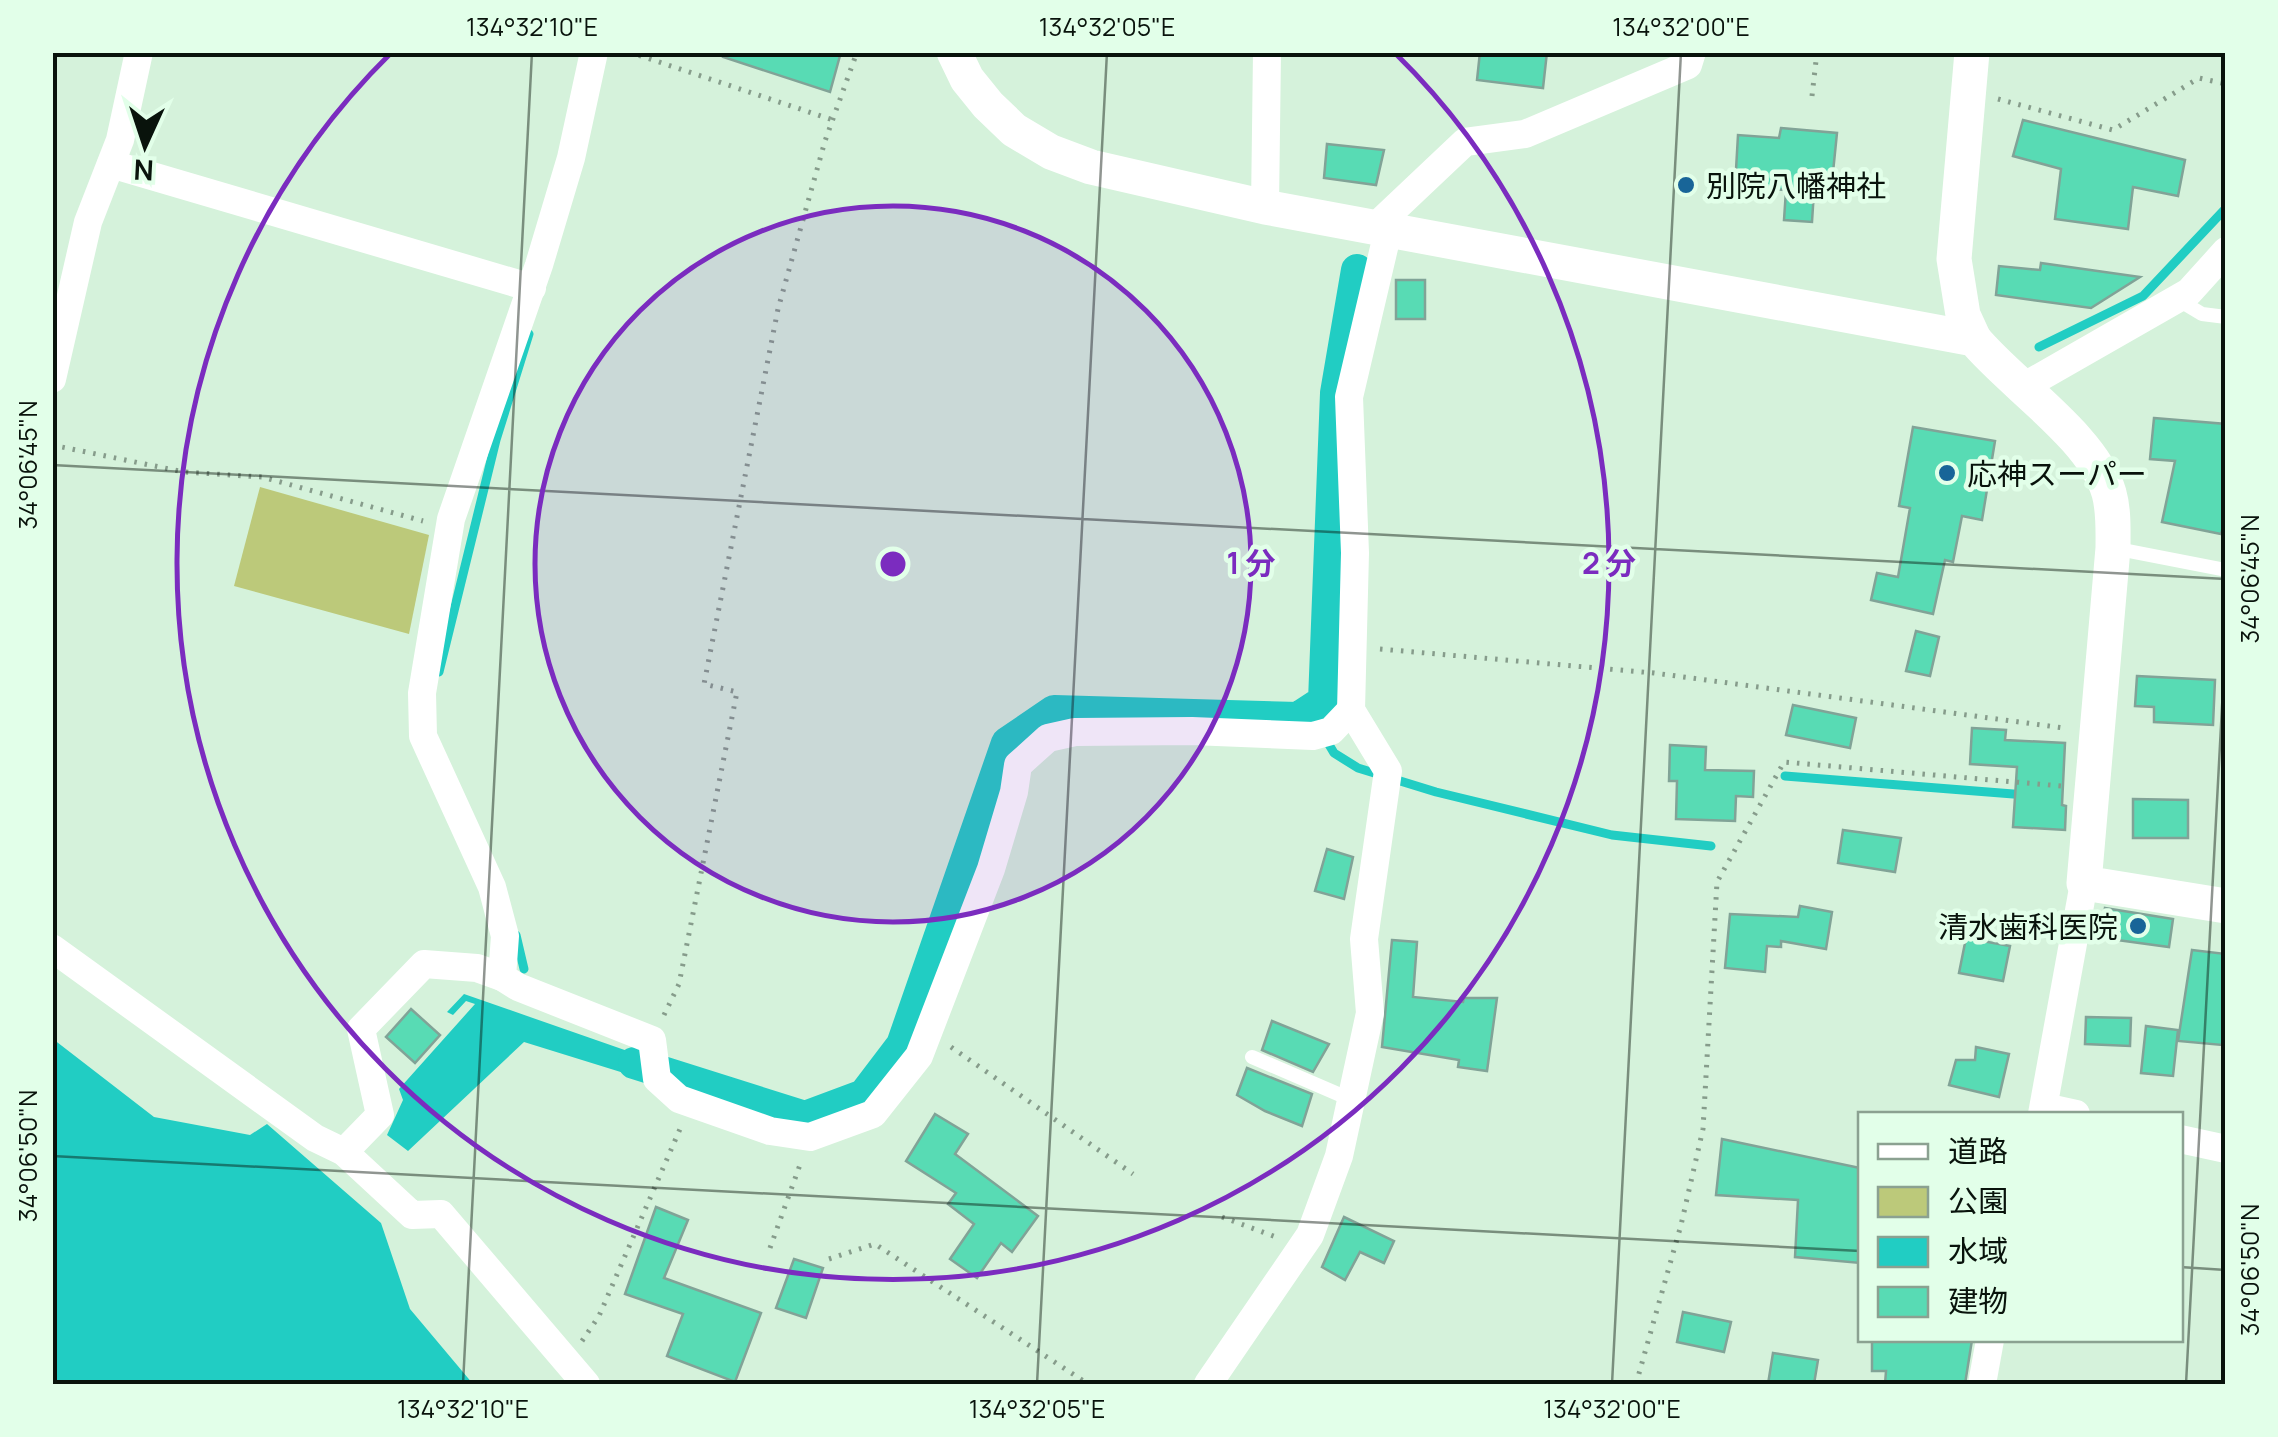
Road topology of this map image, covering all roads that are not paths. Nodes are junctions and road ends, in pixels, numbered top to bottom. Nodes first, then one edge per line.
1 (139, 52) edge
2 (594, 52) edge
3 (954, 52) edge
4 (1268, 52) edge
5 (1692, 52) edge
6 (1972, 52) edge
7 (111, 164) junction
8 (1265, 207) junction
9 (1381, 230) junction
10 (2226, 251) edge
11 (532, 288) junction
12 (2176, 298) junction
13 (2226, 317) edge
14 (1974, 339) junction
15 (52, 378) edge
16 (2022, 387) junction
17 (2113, 548) junction
18 (2226, 570) edge
19 (1351, 710) junction
20 (2084, 882) junction
21 (2226, 906) edge
22 (52, 948) edge
23 (502, 977) junction
24 (1252, 1057) dead end
25 (1352, 1100) junction
26 (2043, 1111) edge
27 (2183, 1139) edge
28 (2226, 1149) edge
29 (344, 1152) junction
30 (1990, 1342) edge
31 (576, 1374) edge
32 (1208, 1384) edge
33 (1982, 1384) edge

1 - 7 street
2 - 11 street
3 - 8 street
4 - 8 street
5 - 9 street
6 - 14 street
7 - 11 street
7 - 15 street
8 - 9 street
9 - 14 street
9 - 19 street
10 - 12 street
11 - 23 street
12 - 13 lane
12 - 16 street
14 - 16 street
16 - 17 street
17 - 18 lane
17 - 20 street
19 - 23 street
19 - 25 street
20 - 21 street
20 - 26 street
22 - 29 street
23 - 29 street
24 - 25 lane
25 - 32 street
27 - 28 street
29 - 31 street
30 - 33 street

